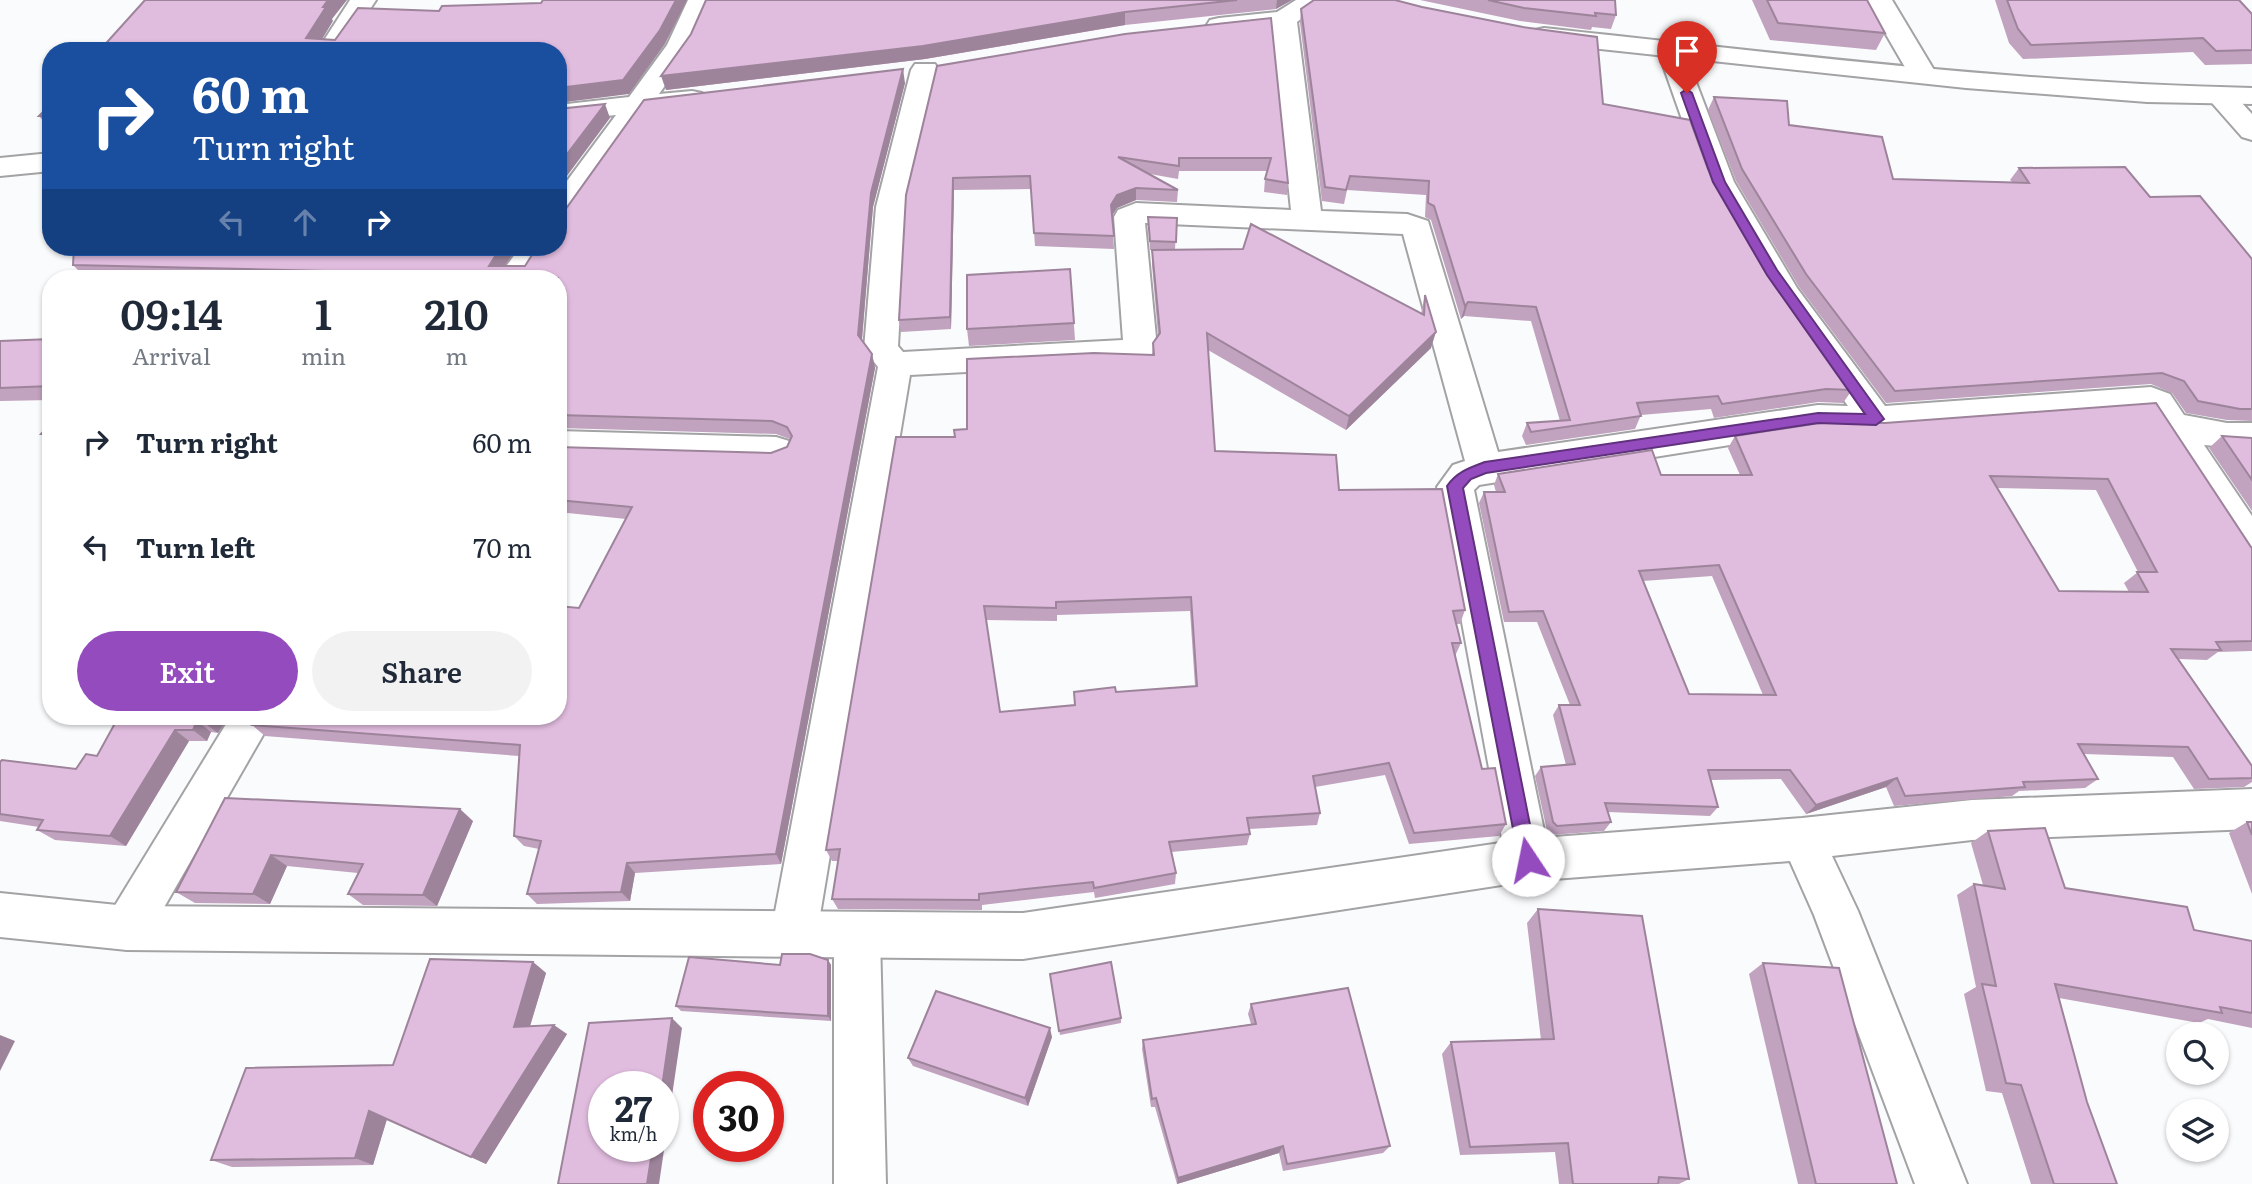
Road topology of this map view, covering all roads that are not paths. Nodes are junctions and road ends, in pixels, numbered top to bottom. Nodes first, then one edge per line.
1 (363, 0) edge
2 (701, 0) edge
3 (1313, 0) edge
4 (1880, 0) edge
5 (1284, 19) junction
6 (1191, 29) edge
7 (1518, 33) edge
8 (336, 42) edge
9 (1670, 48) junction
10 (924, 70) dead end
11 (1923, 75) junction
12 (2218, 95) junction
13 (717, 96) edge
14 (2252, 96) edge
15 (634, 106) junction
16 (567, 112) edge
17 (2252, 131) edge
18 (42, 163) edge
19 (0, 167) edge
20 (567, 202) edge
21 (1307, 219) junction
22 (895, 364) junction
23 (1876, 419) junction
24 (2171, 425) junction
25 (2252, 436) edge
26 (567, 444) edge
27 (776, 450) edge
28 (1485, 468) junction
29 (2252, 546) edge
30 (248, 725) edge
31 (2252, 809) edge
32 (1802, 839) junction
33 (1528, 860) junction
34 (0, 915) edge
35 (127, 928) junction
36 (794, 933) junction
37 (857, 936) junction
38 (860, 1184) edge
39 (1941, 1184) edge

1 - 8 street
2 - 15 street
3 - 5 street
4 - 11 street
5 - 6 street
5 - 21 street
7 - 9 street
9 - 11 street
9 - 23 street
10 - 22 street
11 - 12 street
12 - 14 street
12 - 17 street
13 - 15 street
15 - 16 street
15 - 20 street
18 - 19 street
21 - 22 street
21 - 28 street
22 - 36 street
23 - 24 street
23 - 28 street
24 - 25 street
24 - 29 street
26 - 27 street
28 - 33 street
30 - 35 street
31 - 32 street
32 - 33 street
32 - 39 street
33 - 37 street
34 - 35 street
35 - 36 street
36 - 37 street
37 - 38 street

